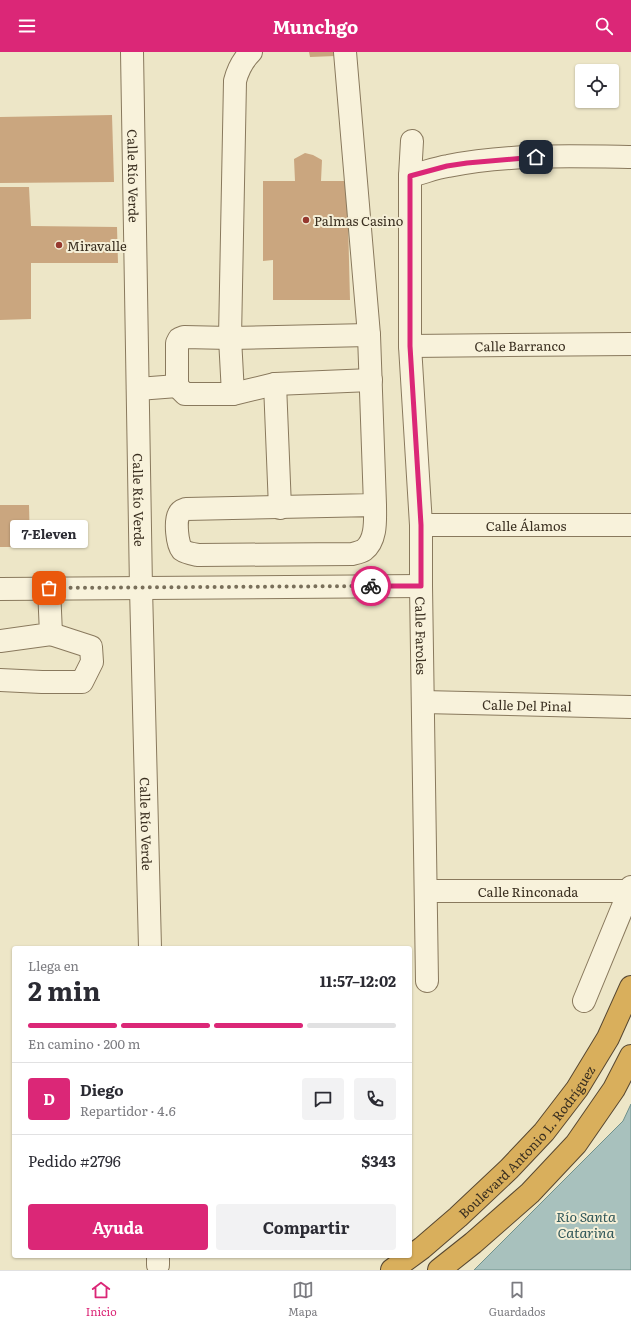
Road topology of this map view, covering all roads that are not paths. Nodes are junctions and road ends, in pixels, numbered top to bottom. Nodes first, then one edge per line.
1 (132, 52) edge
2 (251, 52) edge
3 (345, 52) edge
4 (412, 141) dead end
5 (631, 157) edge
6 (410, 176) junction
7 (369, 335) junction
8 (230, 338) junction
9 (631, 344) edge
10 (410, 346) junction
11 (371, 380) junction
12 (275, 384) junction
13 (177, 386) junction
14 (138, 389) junction
15 (233, 394) junction
16 (375, 505) junction
17 (280, 508) junction
18 (421, 525) junction
19 (631, 525) edge
20 (421, 586) junction
21 (49, 588) junction
22 (141, 588) junction
23 (0, 589) edge
24 (51, 634) junction
25 (0, 641) edge
26 (0, 680) edge
27 (423, 702) junction
28 (631, 707) edge
29 (630, 889) edge
30 (426, 891) junction
31 (150, 946) edge
32 (427, 981) dead end
33 (631, 987) edge
34 (584, 1001) dead end
35 (631, 1056) edge
36 (412, 1255) edge
37 (408, 1258) edge
38 (392, 1270) edge
39 (438, 1270) edge

1 - 14 street, Calle Río Verde
2 - 8 street
3 - 7 street
4 - 6 street, Calle Faroles
5 - 6 street
6 - 10 street, Calle Faroles
7 - 8 street
7 - 11 street
8 - 13 street
8 - 15 street
9 - 10 street, Calle Barranco
10 - 18 street, Calle Faroles
11 - 12 street
11 - 16 street
12 - 15 street
12 - 17 street
13 - 14 street
13 - 15 street
14 - 22 street, Calle Río Verde
16 - 17 street
16 - 17 street
18 - 19 street, Calle Álamos
18 - 20 street, Calle Faroles
20 - 22 street
20 - 27 street, Calle Faroles
21 - 22 street
21 - 23 street
21 - 24 street
22 - 31 street, Calle Río Verde
24 - 25 street
24 - 26 street
27 - 28 street, Calle Del Pinal
27 - 30 street, Calle Faroles
29 - 30 street, Calle Rinconada
29 - 34 street
30 - 32 street, Calle Faroles
33 - 36 highway, Boulevard Antonio L. Rodríguez
35 - 39 highway
37 - 38 highway, Boulevard Antonio L. Rodríguez

